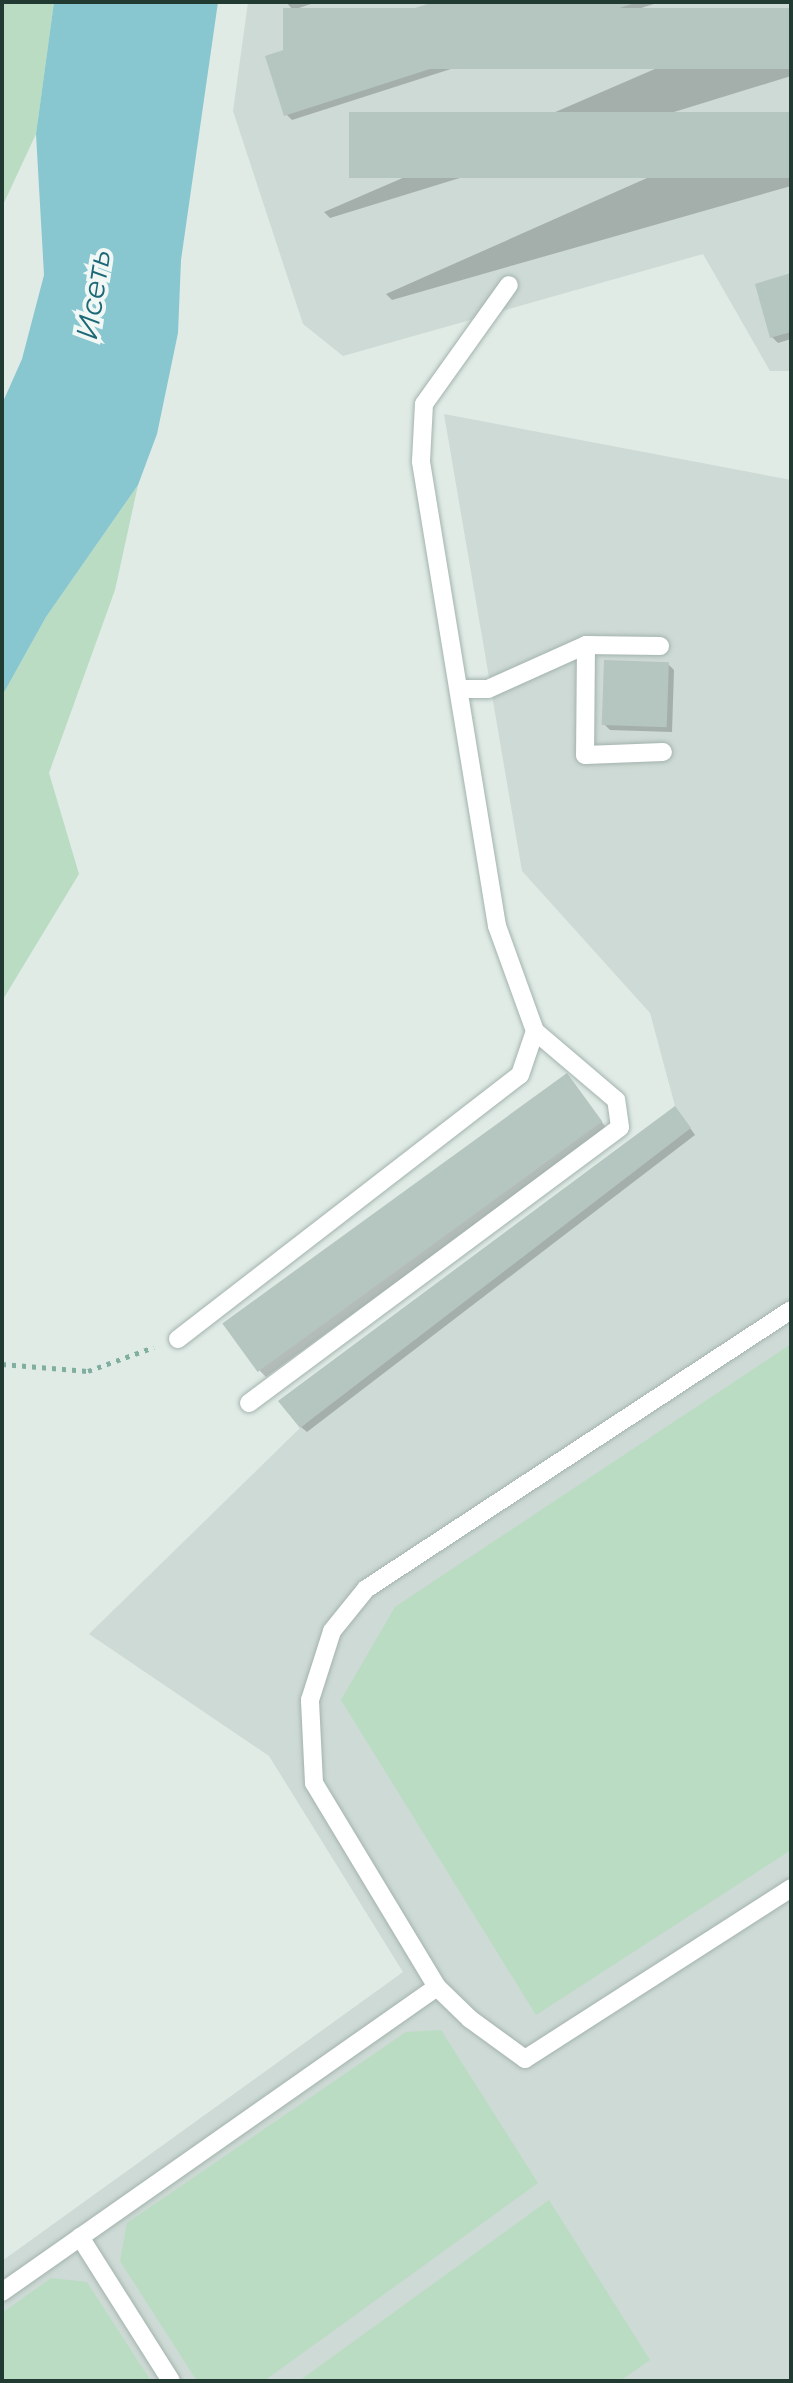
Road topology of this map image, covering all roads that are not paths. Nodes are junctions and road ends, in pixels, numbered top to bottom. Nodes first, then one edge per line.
1 (509, 285) dead end
2 (586, 645) junction
3 (660, 646) dead end
4 (462, 689) junction
5 (663, 752) dead end
6 (535, 1031) junction
7 (791, 1310) edge
8 (178, 1339) road end
9 (249, 1403) dead end
10 (791, 1888) edge
11 (437, 1987) junction
12 (80, 2237) junction
13 (2, 2292) edge
14 (171, 2381) edge

1 - 4 lane
2 - 3 lane
2 - 4 lane
2 - 5 lane
4 - 6 lane
6 - 8 lane
6 - 9 lane
7 - 11 lane
10 - 11 lane
11 - 12 lane
12 - 13 lane
12 - 14 lane

